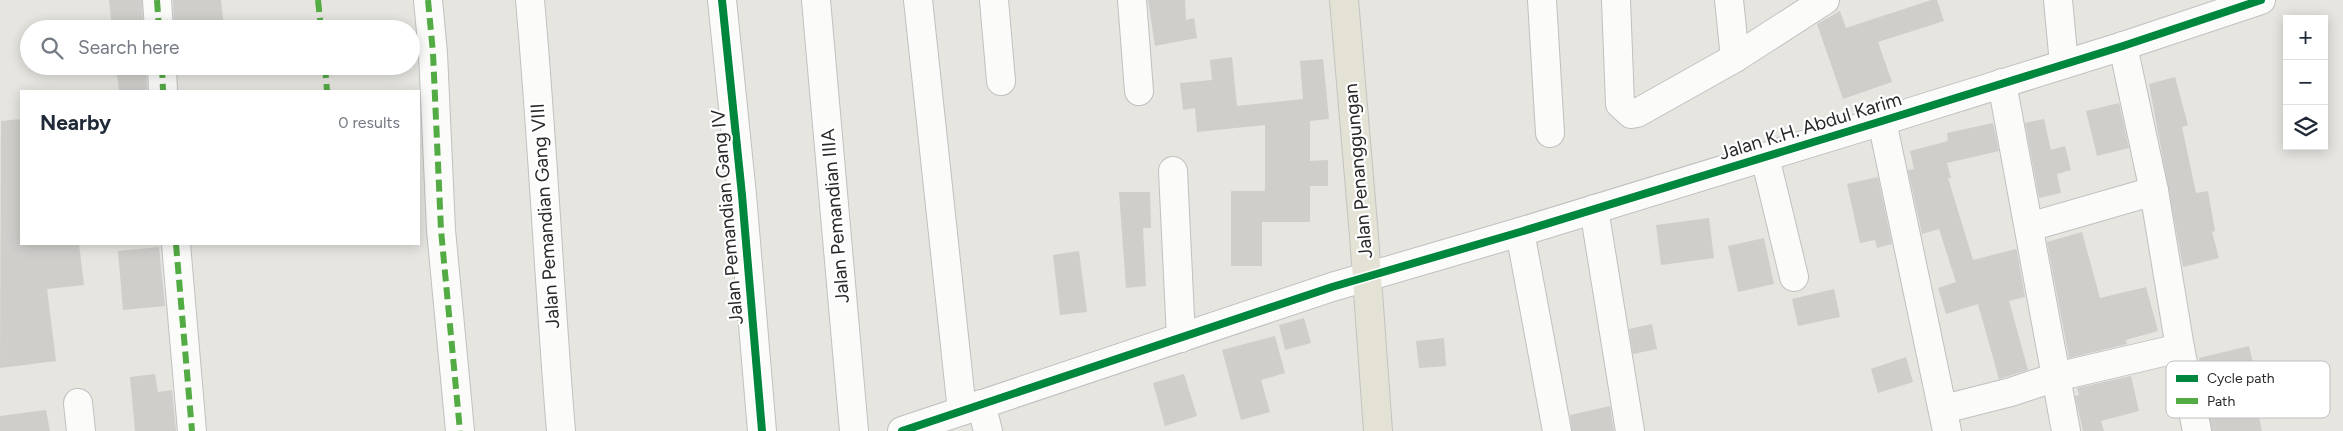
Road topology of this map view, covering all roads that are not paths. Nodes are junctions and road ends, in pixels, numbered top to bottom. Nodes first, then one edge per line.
1 (157, 0) edge
2 (428, 0) edge
3 (530, 0) edge
4 (722, 0) edge
5 (816, 0) edge
6 (918, 0) edge
7 (994, 0) edge
8 (1132, 0) edge
9 (1344, 0) edge
10 (1542, 0) edge
11 (1616, 0) edge
12 (1729, 0) edge
13 (1825, 0) edge
14 (2058, 0) edge
15 (2261, 0) edge
16 (158, 20) edge
17 (2123, 46) junction
18 (1735, 58) junction
19 (2064, 64) junction
20 (162, 75) edge
21 (1001, 81) dead end
22 (2002, 83) junction
23 (163, 90) edge
24 (1139, 91) dead end
25 (1882, 121) junction
26 (1550, 133) dead end
27 (1765, 156) junction
28 (1173, 171) dead end
29 (2154, 192) junction
30 (1594, 209) junction
31 (2029, 227) junction
32 (1520, 232) junction
33 (176, 245) edge
34 (1367, 276) junction
35 (1794, 277) dead end
36 (1181, 338) junction
37 (2180, 348) junction
38 (2183, 361) edge
39 (2056, 377) junction
40 (78, 402) dead end
41 (972, 407) junction
42 (2193, 418) edge
43 (1946, 420) edge
44 (81, 431) edge
45 (192, 431) edge
46 (460, 431) edge
47 (561, 431) edge
48 (762, 431) edge
49 (854, 431) edge
50 (902, 431) edge
51 (988, 431) edge
52 (1378, 431) edge
53 (1556, 431) edge
54 (1630, 431) edge
55 (2066, 431) edge
56 (2196, 431) edge

1 - 16 street
2 - 46 street
3 - 47 street, Jalan Pemandian Gang VIII
4 - 48 street, Jalan Pemandian Gang IV
5 - 49 street, Jalan Pemandian IIIA
6 - 41 street
7 - 21 street
8 - 24 street
9 - 34 main road, Jalan Penanggungan
10 - 26 street
11 - 18 street
12 - 18 street
13 - 18 street
14 - 19 street
15 - 17 street, Jalan K.H. Abdul Karim
17 - 19 street, Jalan K.H. Abdul Karim
17 - 29 street
19 - 22 street, Jalan K.H. Abdul Karim
20 - 23 street
22 - 25 street, Jalan K.H. Abdul Karim
22 - 31 street
25 - 27 street, Jalan K.H. Abdul Karim
25 - 43 street
27 - 30 street, Jalan K.H. Abdul Karim
27 - 35 street
28 - 36 street
29 - 31 street
29 - 37 street
30 - 32 street, Jalan K.H. Abdul Karim
30 - 54 street
31 - 39 street
32 - 34 street, Jalan K.H. Abdul Karim
32 - 53 street
33 - 45 street
34 - 36 street, Jalan K.H. Abdul Karim
34 - 52 main road, Jalan Penanggungan
36 - 41 street, Jalan K.H. Abdul Karim
37 - 38 street
37 - 39 street
39 - 43 street
39 - 55 street
40 - 44 street
41 - 50 street, Jalan K.H. Abdul Karim
41 - 51 street
42 - 56 street

